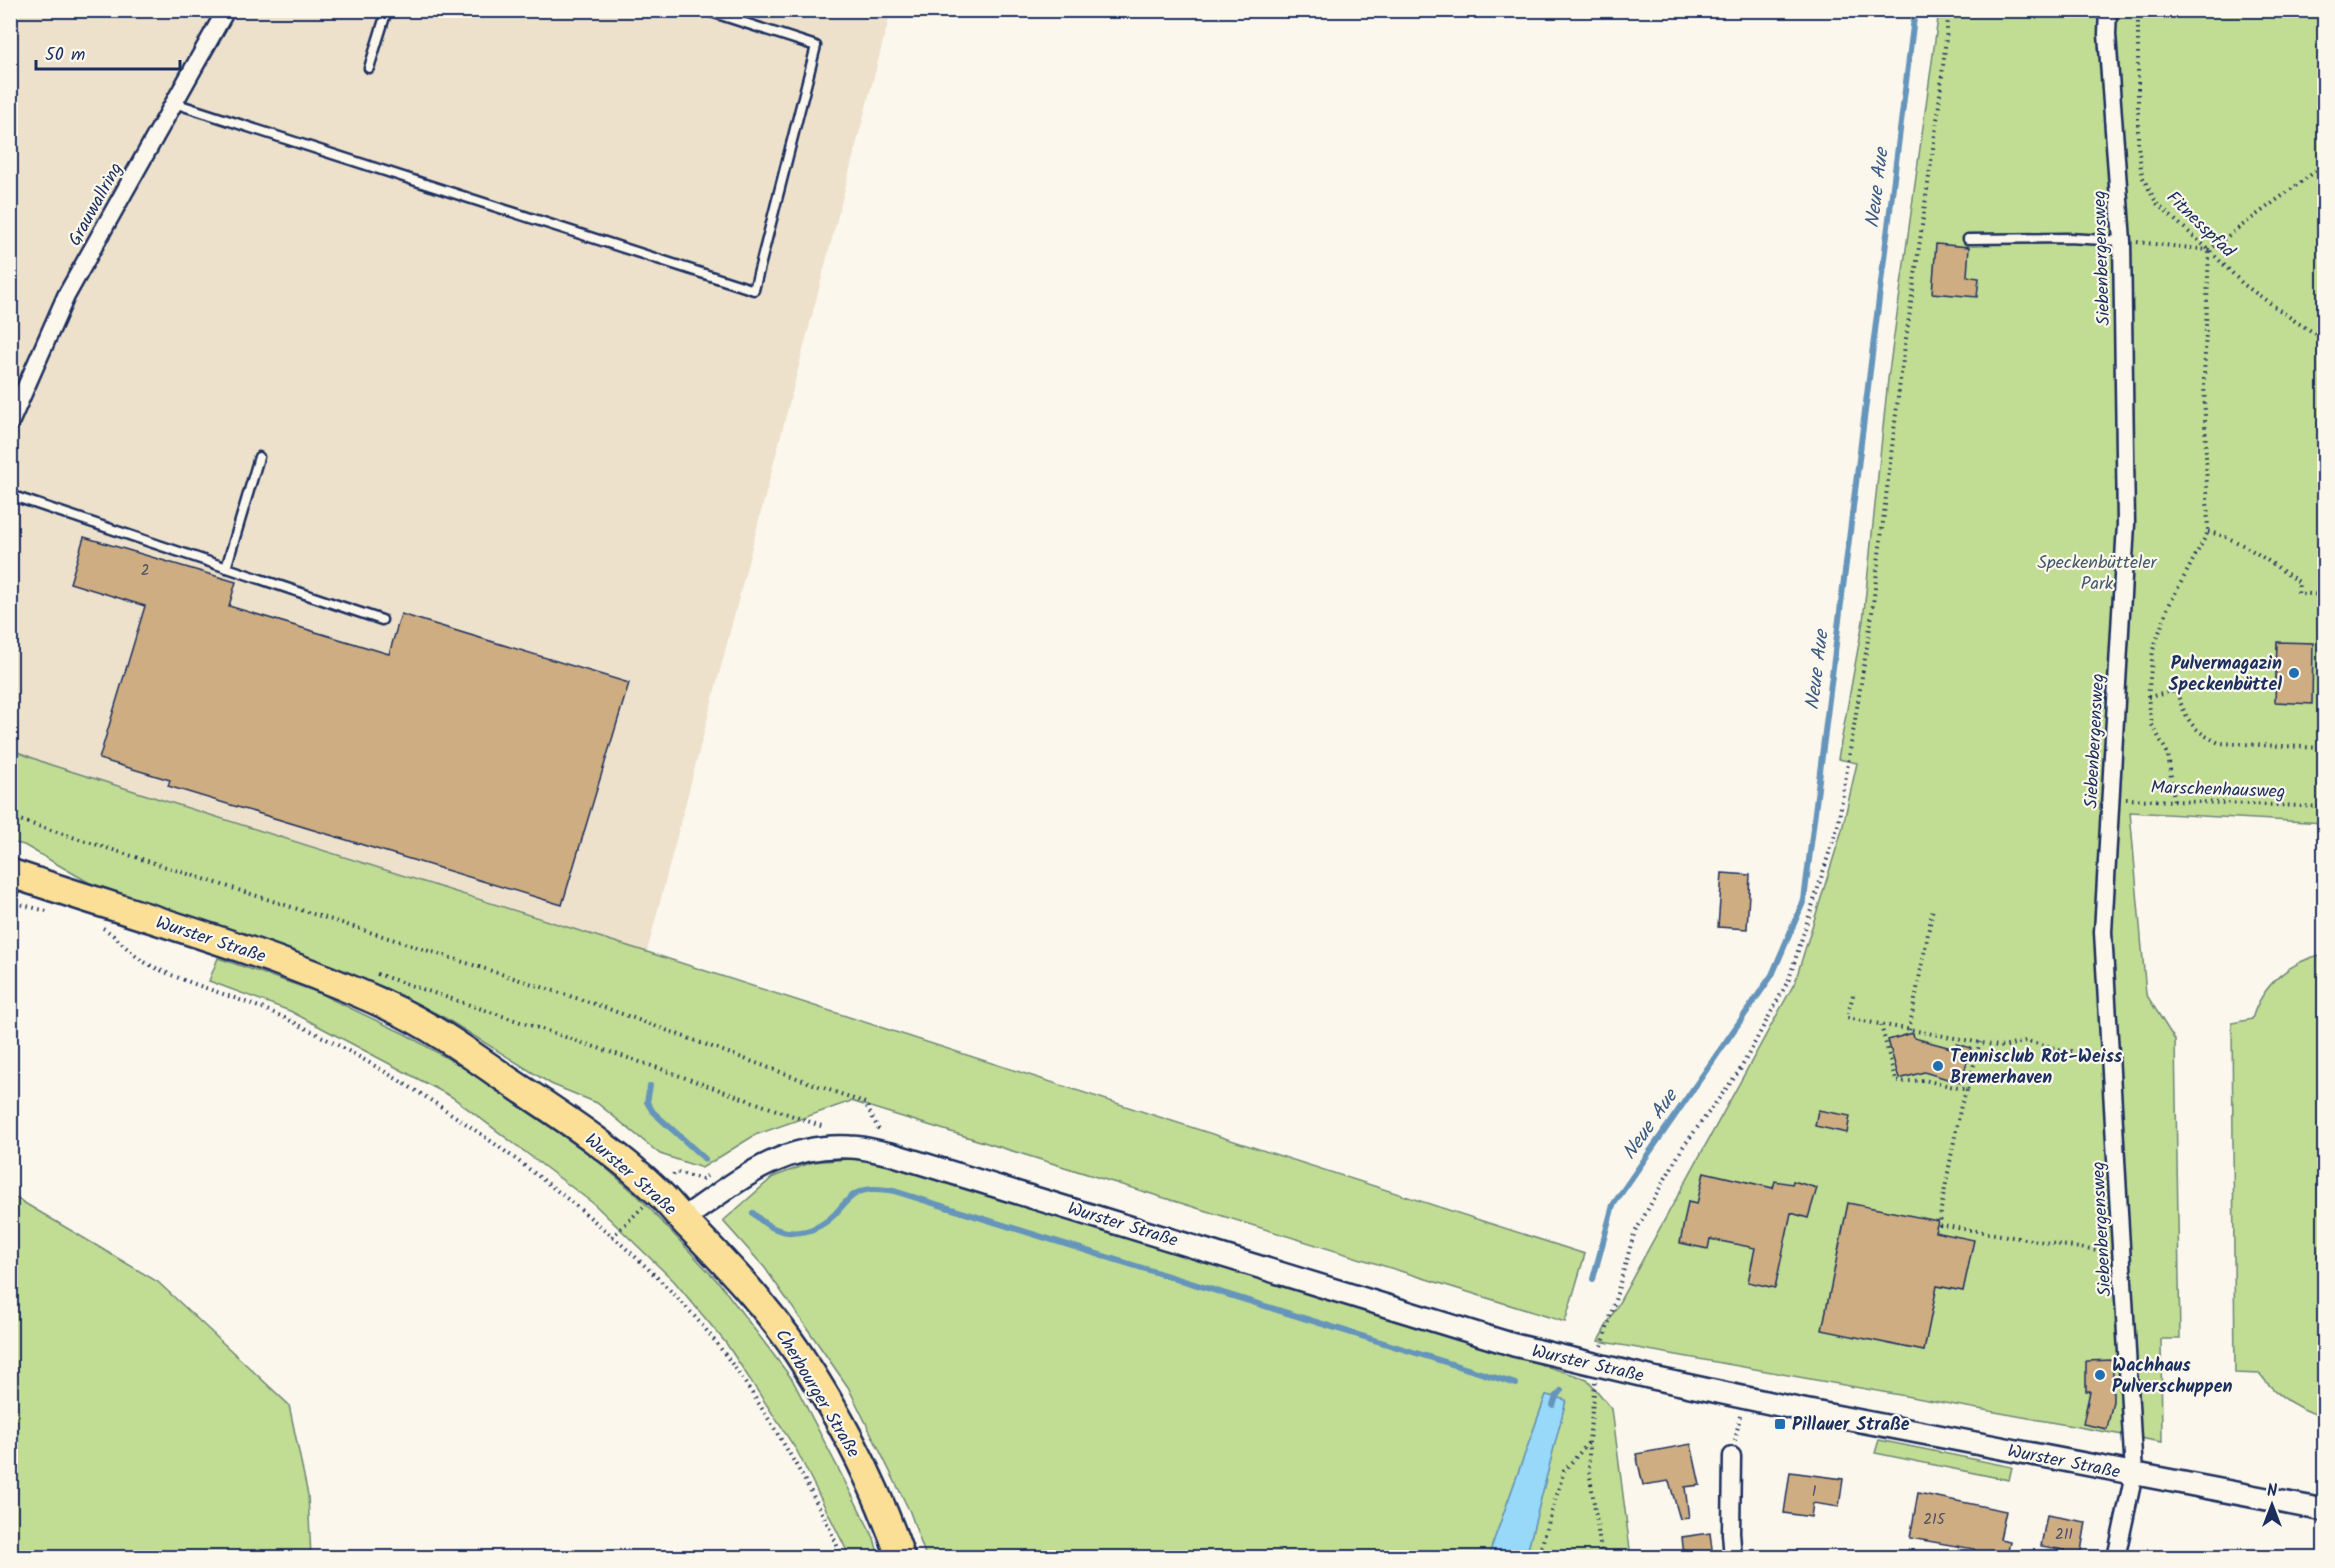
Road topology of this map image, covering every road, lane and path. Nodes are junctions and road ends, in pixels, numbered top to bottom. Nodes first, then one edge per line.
1 (226, 10) edge
2 (387, 10) edge
3 (705, 10) edge
4 (1949, 10) edge
5 (2108, 10) edge
6 (2138, 10) edge
7 (369, 68) dead end
8 (174, 103) junction
9 (2325, 165) edge
10 (1968, 239) dead end
11 (2122, 241) junction
12 (2209, 250) junction
13 (2325, 339) edge
14 (10, 423) edge
15 (259, 457) dead end
16 (10, 495) edge
17 (2208, 532) junction
18 (226, 568) junction
19 (2325, 595) edge
20 (382, 620) dead end
21 (2148, 698) junction
22 (2325, 748) edge
23 (2110, 799) junction
24 (2174, 800) junction
25 (2325, 807) edge
26 (10, 817) edge
27 (10, 873) edge
28 (10, 902) edge
29 (1933, 908) dead end
30 (52, 913) dead end
31 (100, 927) dead end
32 (370, 972) dead end
33 (1853, 994) dead end
34 (1881, 1024) junction
35 (1909, 1030) junction
36 (1980, 1042) junction
37 (2110, 1052) junction
38 (1967, 1090) junction
39 (826, 1128) dead end
40 (891, 1154) junction
41 (658, 1193) junction
42 (683, 1219) junction
43 (612, 1237) junction
44 (2122, 1255) junction
45 (1597, 1365) junction
46 (1744, 1398) junction
47 (1589, 1441) junction
48 (1732, 1456) joint
49 (2134, 1474) junction
50 (2325, 1510) edge
51 (842, 1557) edge
52 (901, 1557) edge
53 (1538, 1557) edge
54 (1602, 1557) edge
55 (1733, 1557) edge
56 (2116, 1557) edge

1 - 8 street, Grauwallring
2 - 7 lane
3 - 8 lane
4 - 45 path
5 - 11 street, Siebenbergensweg
6 - 12 path, Fitnesspfad
8 - 14 street, Grauwallring
9 - 12 path
10 - 11 lane
11 - 12 path
11 - 23 street, Siebenbergensweg
12 - 13 path, Fitnesspfad
12 - 17 path
15 - 18 lane
16 - 18 lane
17 - 19 path
17 - 21 path
18 - 20 lane
21 - 22 path
21 - 24 path
23 - 24 path, Marschenhausweg
23 - 37 street, Siebenbergensweg
24 - 25 path, Marschenhausweg
26 - 40 path
27 - 41 main road, Wurster Straße
28 - 30 path
29 - 35 path
31 - 43 path
32 - 39 path
33 - 34 path
34 - 35 path
34 - 38 path
35 - 36 path
36 - 37 path
36 - 38 path
37 - 44 street, Siebenbergensweg
38 - 44 path
40 - 42 street, Wurster Straße
40 - 45 street, Wurster Straße
41 - 42 main road, Wurster Straße
41 - 43 path
42 - 52 main road, Cherbourger Straße
43 - 51 path
44 - 49 street, Siebenbergensweg
45 - 46 street, Wurster Straße
45 - 47 path
46 - 48 path
46 - 49 street, Wurster Straße
47 - 53 path
47 - 54 path
48 - 55 street
49 - 50 street, Wurster Straße
49 - 56 street, Siebenbergensweg

